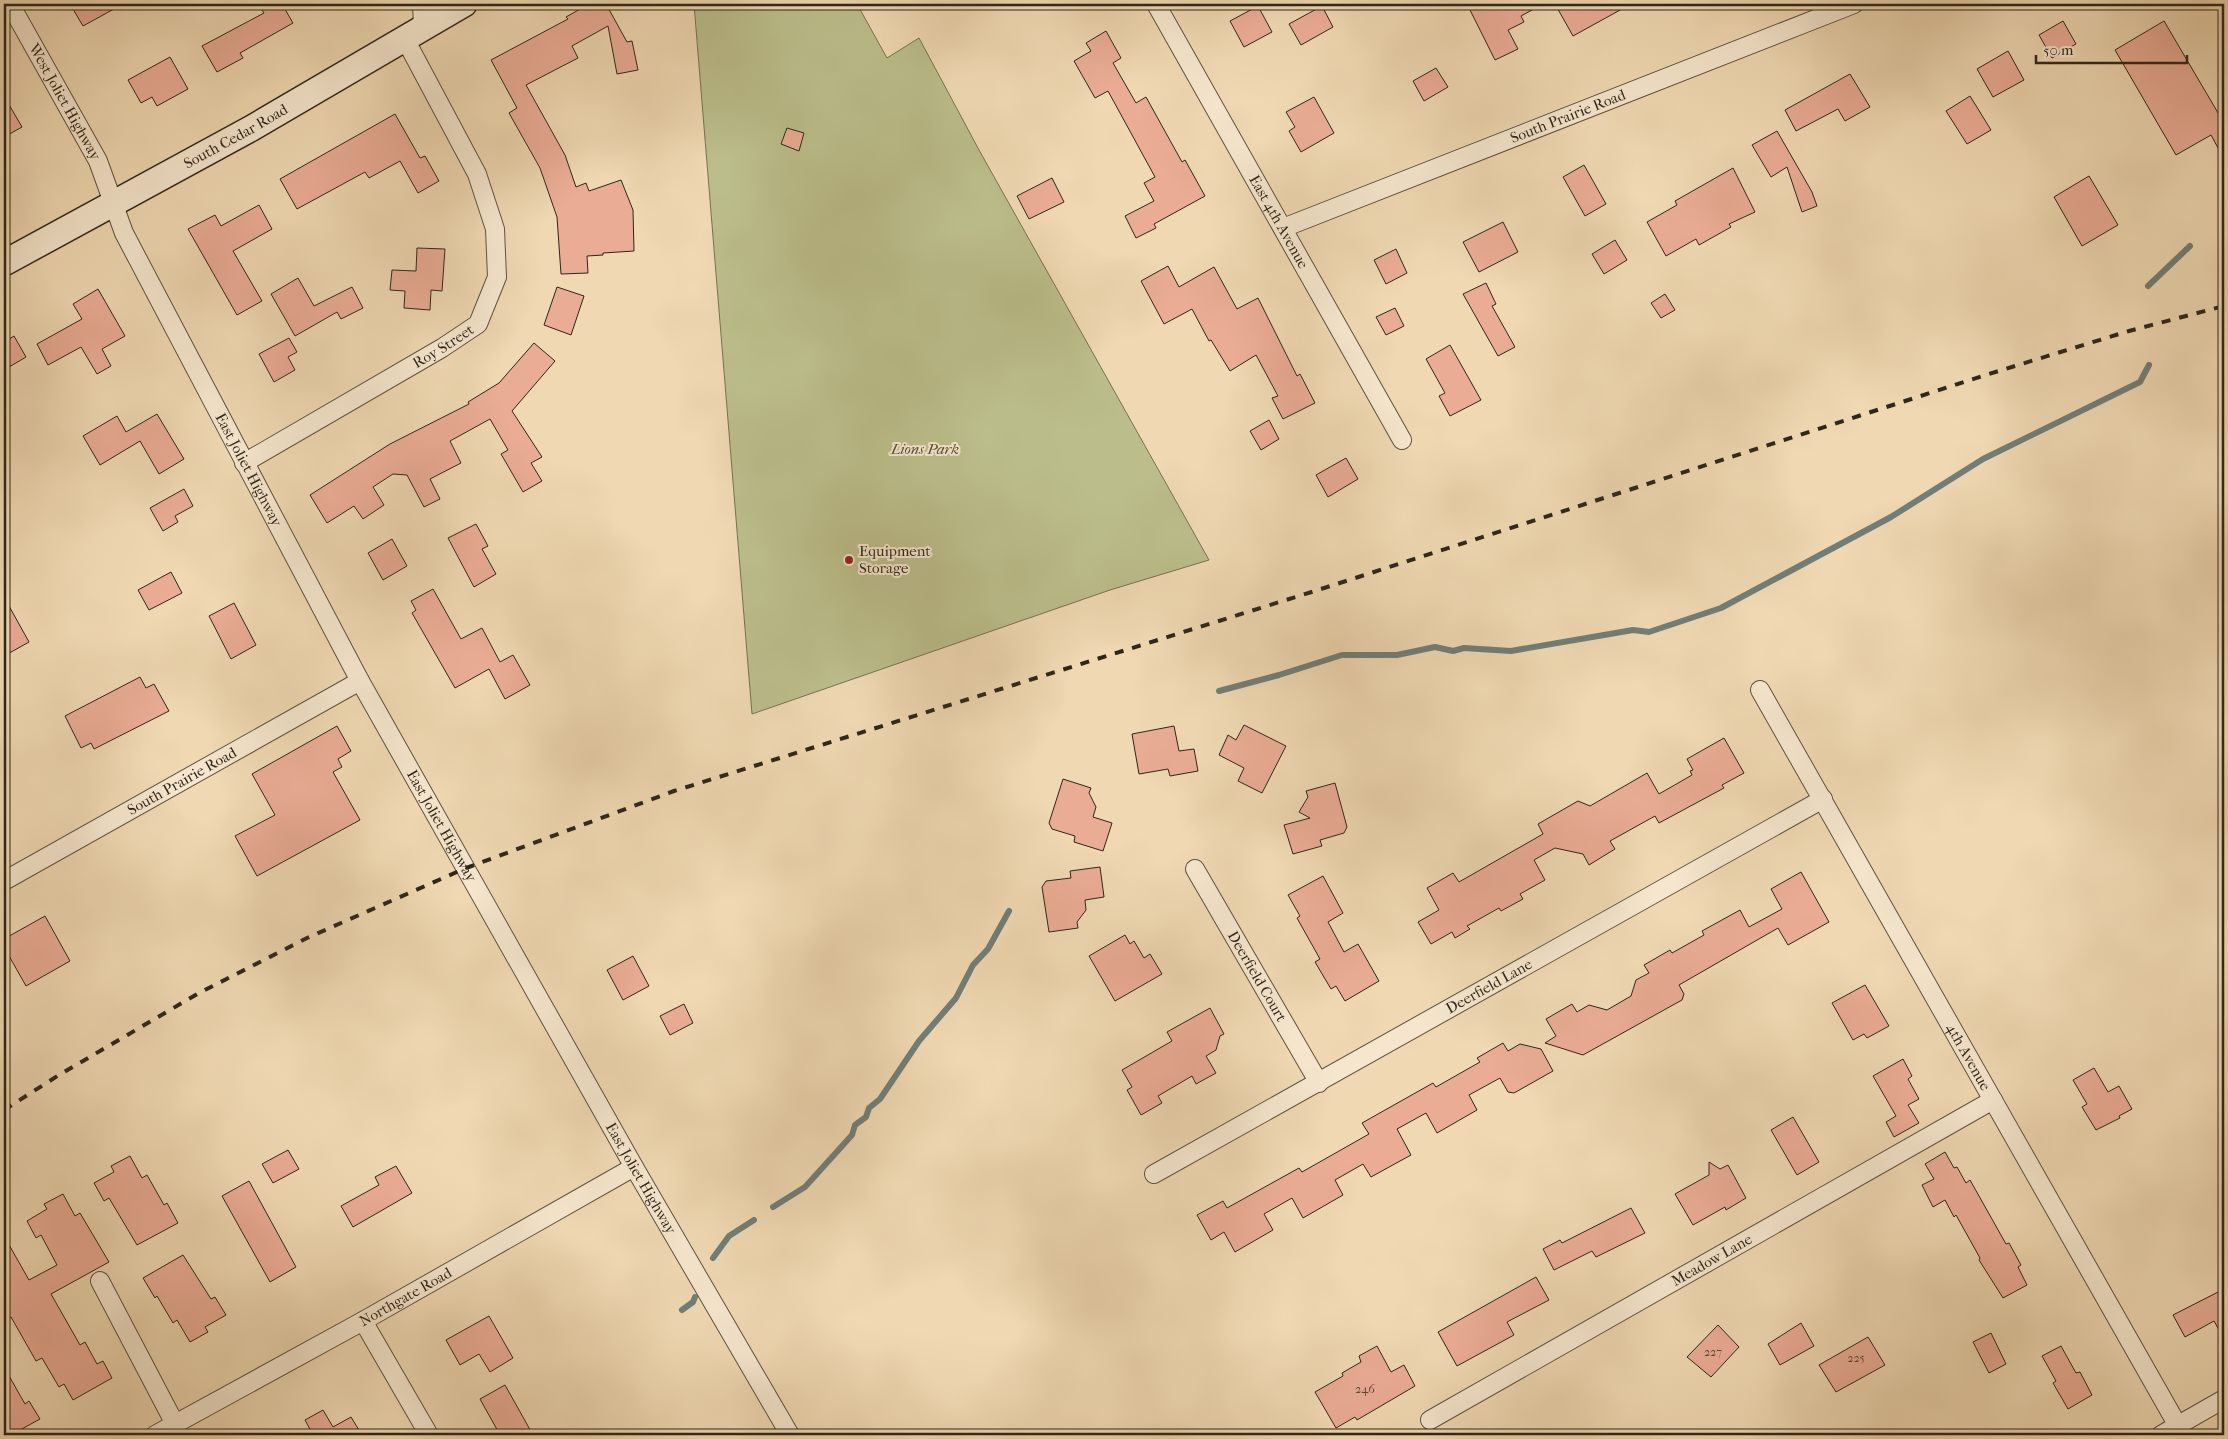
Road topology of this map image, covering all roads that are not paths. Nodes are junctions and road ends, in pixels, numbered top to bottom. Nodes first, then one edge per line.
1 (10, 4) edge
2 (464, 4) edge
3 (1156, 4) edge
4 (1854, 4) edge
5 (417, 23) edge
6 (113, 205) junction
7 (1284, 228) junction
8 (4, 263) edge
9 (1402, 440) dead end
10 (244, 463) junction
11 (360, 681) junction
12 (1760, 690) dead end
13 (1823, 799) junction
14 (1195, 869) dead end
15 (4, 882) edge
16 (1318, 1083) junction
17 (1993, 1100) junction
18 (634, 1167) junction
19 (1154, 1174) dead end
20 (100, 1281) dead end
21 (363, 1321) junction
22 (2224, 1399) edge
23 (1430, 1420) dead end
24 (175, 1424) junction
25 (2178, 1426) junction
26 (155, 1435) edge
27 (428, 1435) edge
28 (790, 1435) edge
29 (2161, 1435) edge

1 - 6 street, West Joliet Highway
2 - 5 main road, South Cedar Road
3 - 7 street, East 4th Avenue
4 - 7 street, South Prairie Road
5 - 6 main road, South Cedar Road
5 - 10 street, Roy Street
6 - 8 main road, South Cedar Road
6 - 10 street, East Joliet Highway
7 - 9 street, East 4th Avenue
10 - 11 street, East Joliet Highway
11 - 15 street, South Prairie Road
11 - 18 street, East Joliet Highway
12 - 13 street, 4th Avenue
13 - 16 street, Deerfield Lane
13 - 17 street, 4th Avenue
14 - 16 street, Deerfield Court
16 - 19 street, Deerfield Lane
17 - 23 street, Meadow Lane
17 - 25 street, 4th Avenue
18 - 21 street, Northgate Road
18 - 28 street, East Joliet Highway
20 - 24 street
21 - 24 street, Northgate Road
21 - 27 street
22 - 25 street
24 - 26 street, Northgate Road
25 - 29 street

